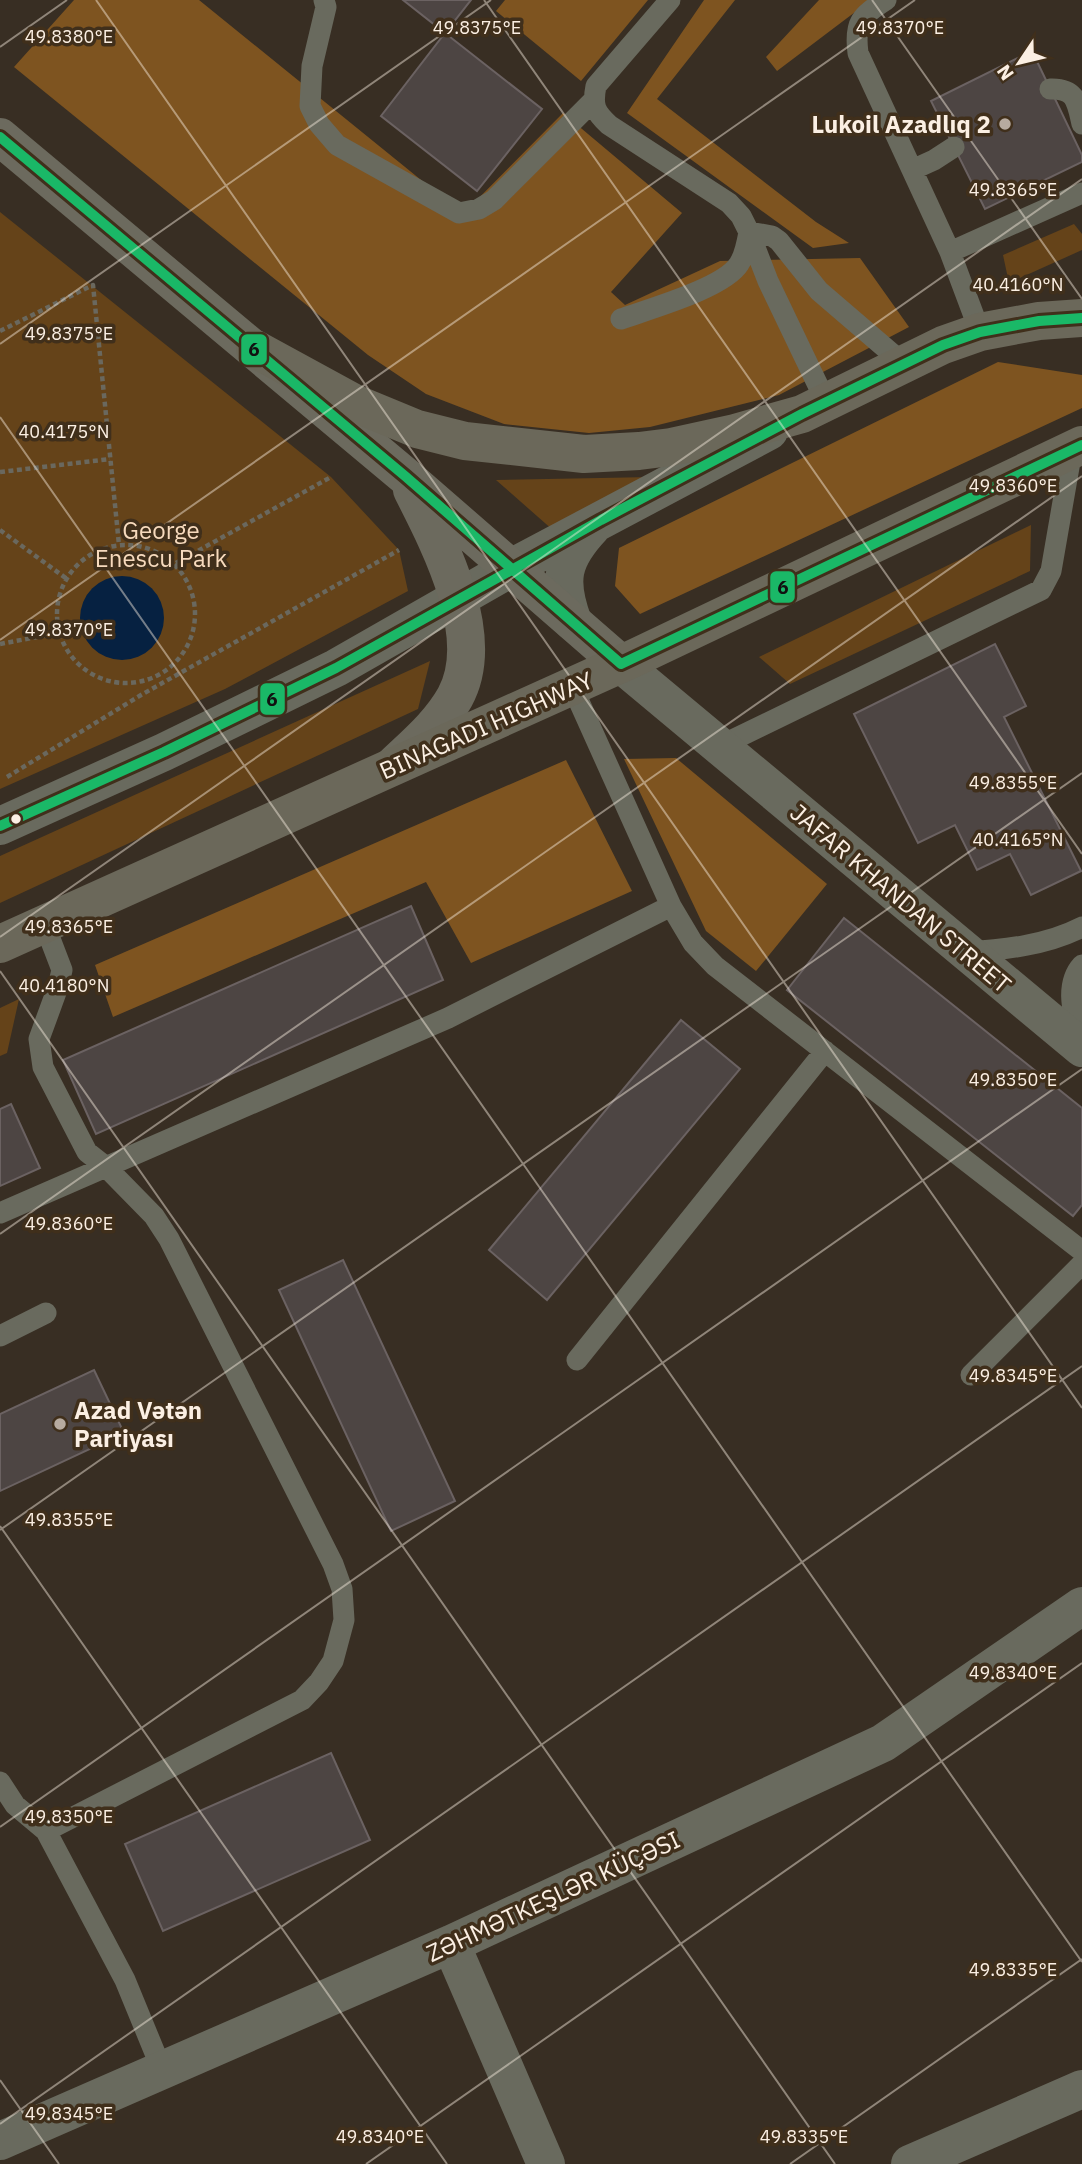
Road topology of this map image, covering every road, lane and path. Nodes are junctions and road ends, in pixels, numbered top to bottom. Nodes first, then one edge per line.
1 (324, 0) edge
2 (670, 0) edge
3 (886, 0) edge
4 (1050, 89) dead end
5 (593, 101) junction
6 (1082, 124) edge
7 (0, 137) edge
8 (954, 147) dead end
9 (912, 170) junction
10 (1082, 193) edge
11 (750, 233) junction
12 (950, 252) junction
13 (1082, 318) edge
14 (621, 319) dead end
15 (0, 331) edge
16 (980, 332) junction
17 (255, 349) junction
18 (904, 364) junction
19 (814, 408) junction
20 (1077, 448) edge
21 (110, 458) junction
22 (0, 472) edge
23 (405, 475) junction
24 (331, 477) dead end
25 (596, 523) junction
26 (0, 530) edge
27 (435, 536) junction
28 (119, 545) junction
29 (176, 563) junction
30 (511, 568) junction
31 (67, 579) junction
32 (459, 598) junction
33 (573, 622) junction
34 (58, 633) junction
35 (0, 644) edge
36 (621, 664) junction
37 (145, 682) junction
38 (572, 686) junction
39 (141, 695) junction
40 (720, 746) junction
41 (389, 769) junction
42 (0, 781) edge
43 (0, 826) edge
44 (671, 906) junction
45 (44, 923) junction
46 (1082, 927) edge
47 (0, 944) edge
48 (965, 952) junction
49 (1082, 965) edge
50 (1082, 1048) edge
51 (825, 1051) junction
52 (106, 1167) junction
53 (0, 1213) edge
54 (1082, 1251) edge
55 (1082, 1264) edge
56 (46, 1313) dead end
57 (0, 1336) edge
58 (577, 1360) dead end
59 (971, 1374) dead end
60 (1082, 1606) edge
61 (0, 1782) edge
62 (46, 1831) junction
63 (451, 1944) junction
64 (162, 2070) junction
65 (1082, 2089) edge
66 (0, 2141) edge
67 (546, 2164) edge
68 (910, 2164) edge

1 - 5 lane
2 - 5 lane
3 - 9 lane
4 - 6 lane
5 - 11 lane
7 - 17 main road
8 - 9 lane
9 - 12 lane
10 - 12 lane
11 - 14 lane
11 - 18 lane
11 - 19 lane
12 - 16 lane
13 - 16 main road
15 - 21 path
16 - 18 main road
17 - 19 main road
17 - 23 main road
18 - 19 main road
19 - 25 street
20 - 36 main road, BINAGADI HIGHWAY
20 - 40 lane
21 - 22 path
21 - 28 path
23 - 27 main road
23 - 30 main road
24 - 29 path
25 - 30 street
25 - 33 street
26 - 31 path
27 - 32 main road
27 - 39 path
28 - 29 path
28 - 31 path
29 - 37 path
30 - 32 street
30 - 33 main road
31 - 34 path
32 - 41 main road
32 - 43 street
33 - 36 main road
34 - 35 path
34 - 37 path
36 - 38 main road, BINAGADI HIGHWAY
36 - 40 street, JAFAR KHANDAN STREET
37 - 39 path
38 - 41 main road, BINAGADI HIGHWAY
38 - 44 lane
39 - 42 path
40 - 48 street, JAFAR KHANDAN STREET
41 - 45 main road, BINAGADI HIGHWAY
44 - 51 lane
44 - 52 lane
45 - 47 main road, BINAGADI HIGHWAY
45 - 52 lane
46 - 48 lane
48 - 50 street, JAFAR KHANDAN STREET
49 - 50 lane
51 - 54 lane
51 - 58 lane
52 - 53 lane
52 - 62 lane
55 - 59 lane
56 - 57 lane
60 - 63 street, ZƏHMƏTKEŞLƏR KÜÇƏSI
61 - 62 lane
62 - 64 lane
63 - 64 street, ZƏHMƏTKEŞLƏR KÜÇƏSI
63 - 67 street
64 - 66 street, ZƏHMƏTKEŞLƏR KÜÇƏSI
65 - 68 street

